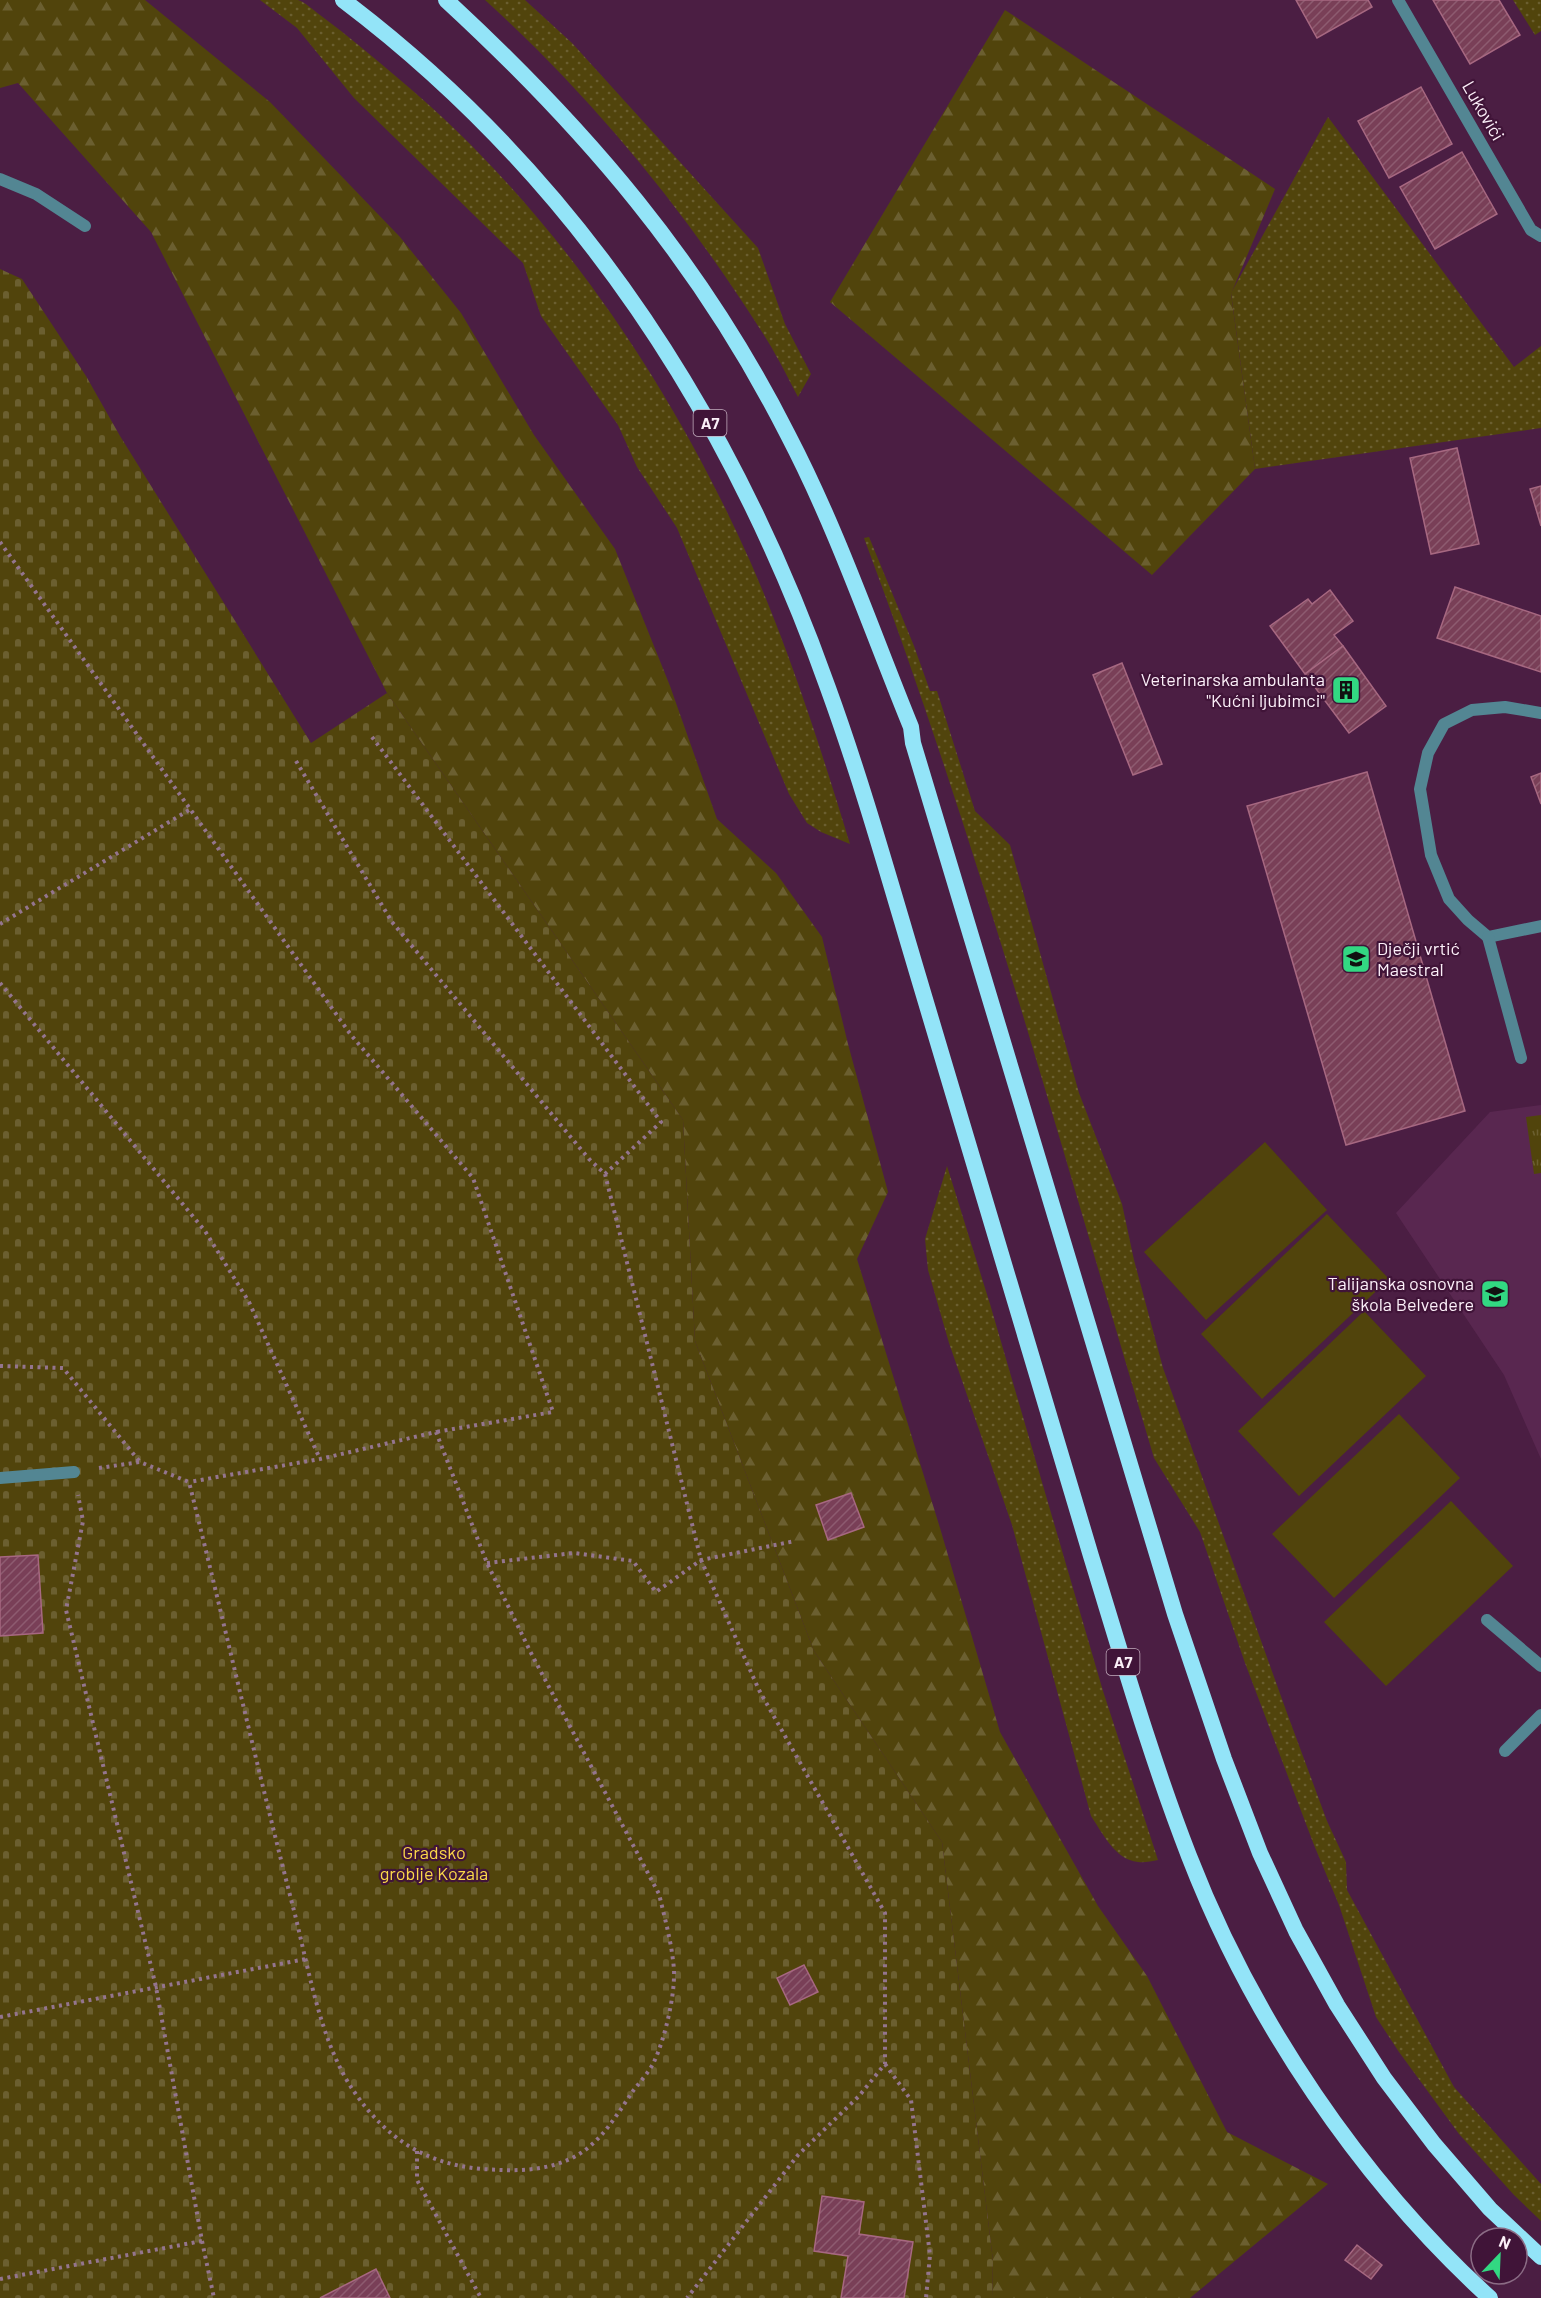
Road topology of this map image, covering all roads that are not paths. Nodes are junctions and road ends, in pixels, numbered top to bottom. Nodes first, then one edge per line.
1 (343, 0) edge
2 (446, 0) edge
3 (1398, 0) edge
4 (0, 179) edge
5 (85, 226) dead end
6 (1541, 236) edge
7 (1541, 713) edge
8 (1541, 926) edge
9 (1488, 937) junction
10 (1521, 1058) dead end
11 (74, 1472) road end
12 (0, 1478) edge
13 (1487, 1620) dead end
14 (1541, 1666) edge
15 (1541, 1715) edge
16 (1505, 1751) dead end
17 (1541, 2257) edge
18 (1490, 2298) edge

1 - 18 highway, A7
2 - 17 highway
3 - 6 street, Lukovići
4 - 5 street
7 - 9 street
8 - 9 street
9 - 10 street
11 - 12 street
13 - 14 street
15 - 16 street

